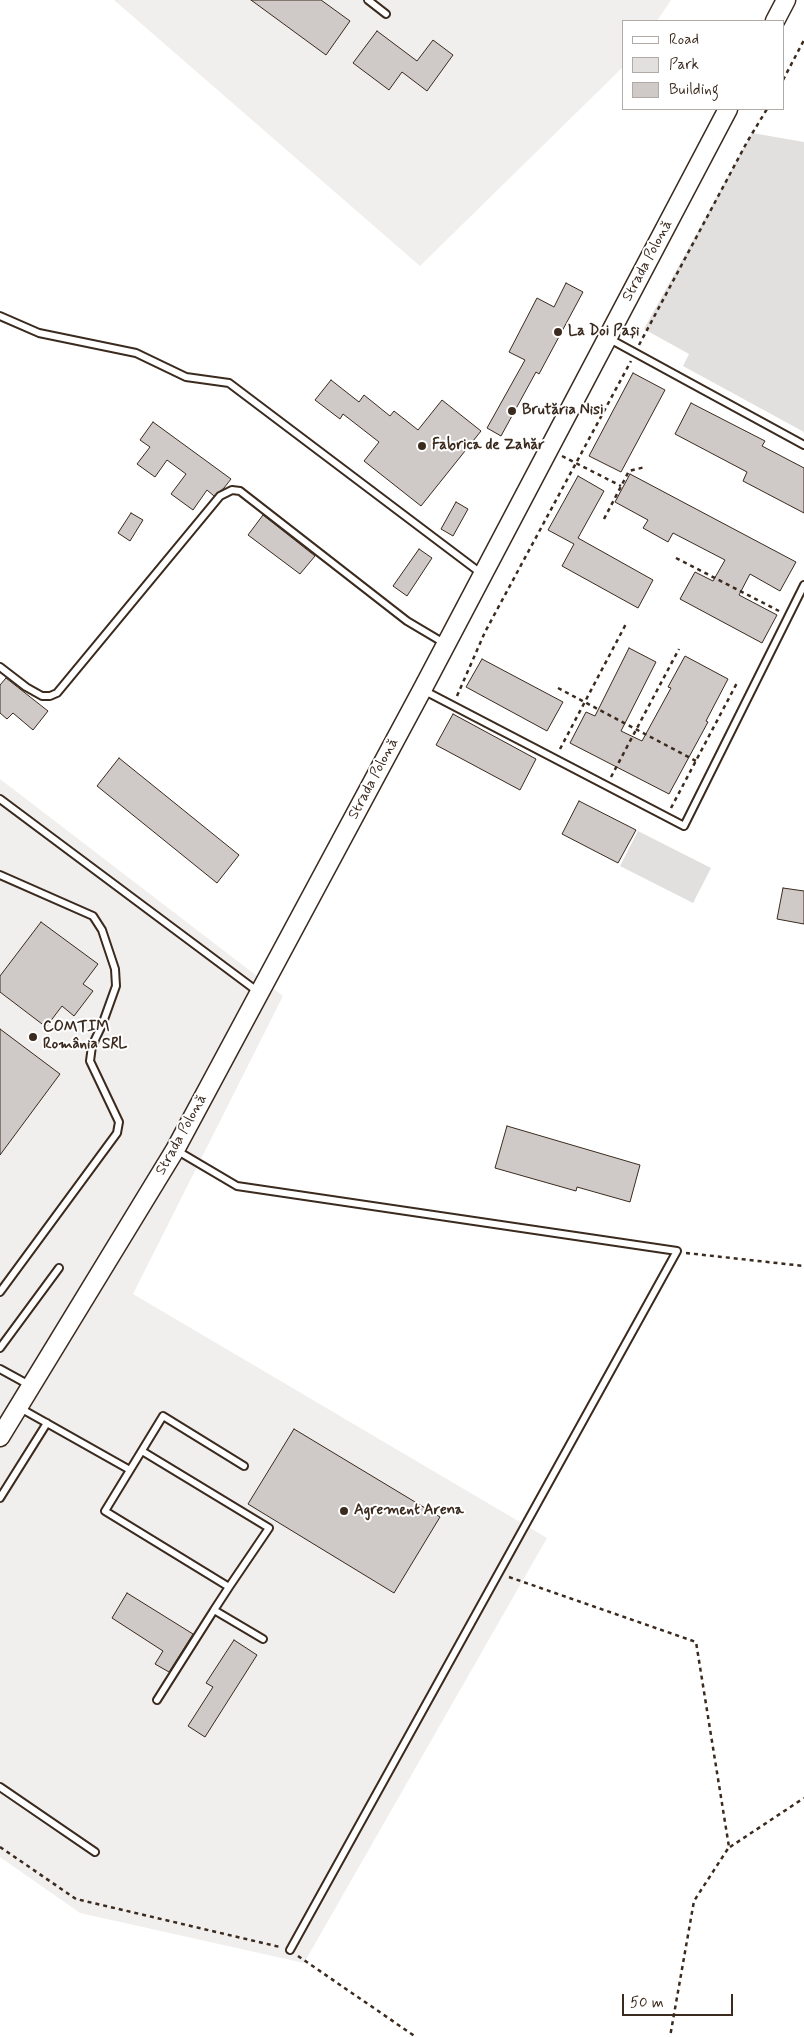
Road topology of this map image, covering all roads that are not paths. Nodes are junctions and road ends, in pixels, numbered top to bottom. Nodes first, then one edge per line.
1 (368, 0) edge
2 (786, 0) edge
3 (386, 14) dead end
4 (776, 20) edge
5 (727, 110) edge
6 (0, 316) edge
7 (607, 338) junction
8 (804, 445) edge
9 (483, 574) junction
10 (804, 585) edge
11 (446, 644) junction
12 (0, 667) edge
13 (422, 690) junction
14 (0, 799) edge
15 (0, 875) edge
16 (260, 993) junction
17 (175, 1150) junction
18 (58, 1268) dead end
19 (0, 1292) edge
20 (0, 1348) edge
21 (0, 1369) edge
22 (32, 1387) junction
23 (19, 1407) junction
24 (47, 1423) junction
25 (0, 1437) edge
26 (142, 1451) junction
27 (244, 1466) dead end
28 (130, 1470) junction
29 (0, 1498) edge
30 (228, 1587) junction
31 (214, 1610) junction
32 (263, 1639) dead end
33 (157, 1700) dead end
34 (0, 1787) edge
35 (95, 1852) dead end
36 (290, 1950) road end

1 - 3 lane
2 - 4 main road
5 - 7 main road, Strada Polonă
6 - 9 lane
7 - 8 lane
7 - 9 main road, Strada Polonă
9 - 11 main road, Strada Polonă
10 - 13 lane
11 - 12 lane
11 - 13 main road, Strada Polonă
13 - 16 main road, Strada Polonă
14 - 16 lane
15 - 19 lane
16 - 17 main road, Strada Polonă
17 - 22 main road, Strada Polonă
17 - 36 lane
18 - 20 lane
21 - 22 lane
22 - 23 main road, Strada Polonă
23 - 24 lane
23 - 25 main road, Strada Polonă
24 - 28 lane
24 - 29 lane
26 - 27 lane
26 - 28 lane
26 - 30 lane
28 - 30 lane
30 - 31 lane
31 - 32 lane
31 - 33 lane
34 - 35 lane

